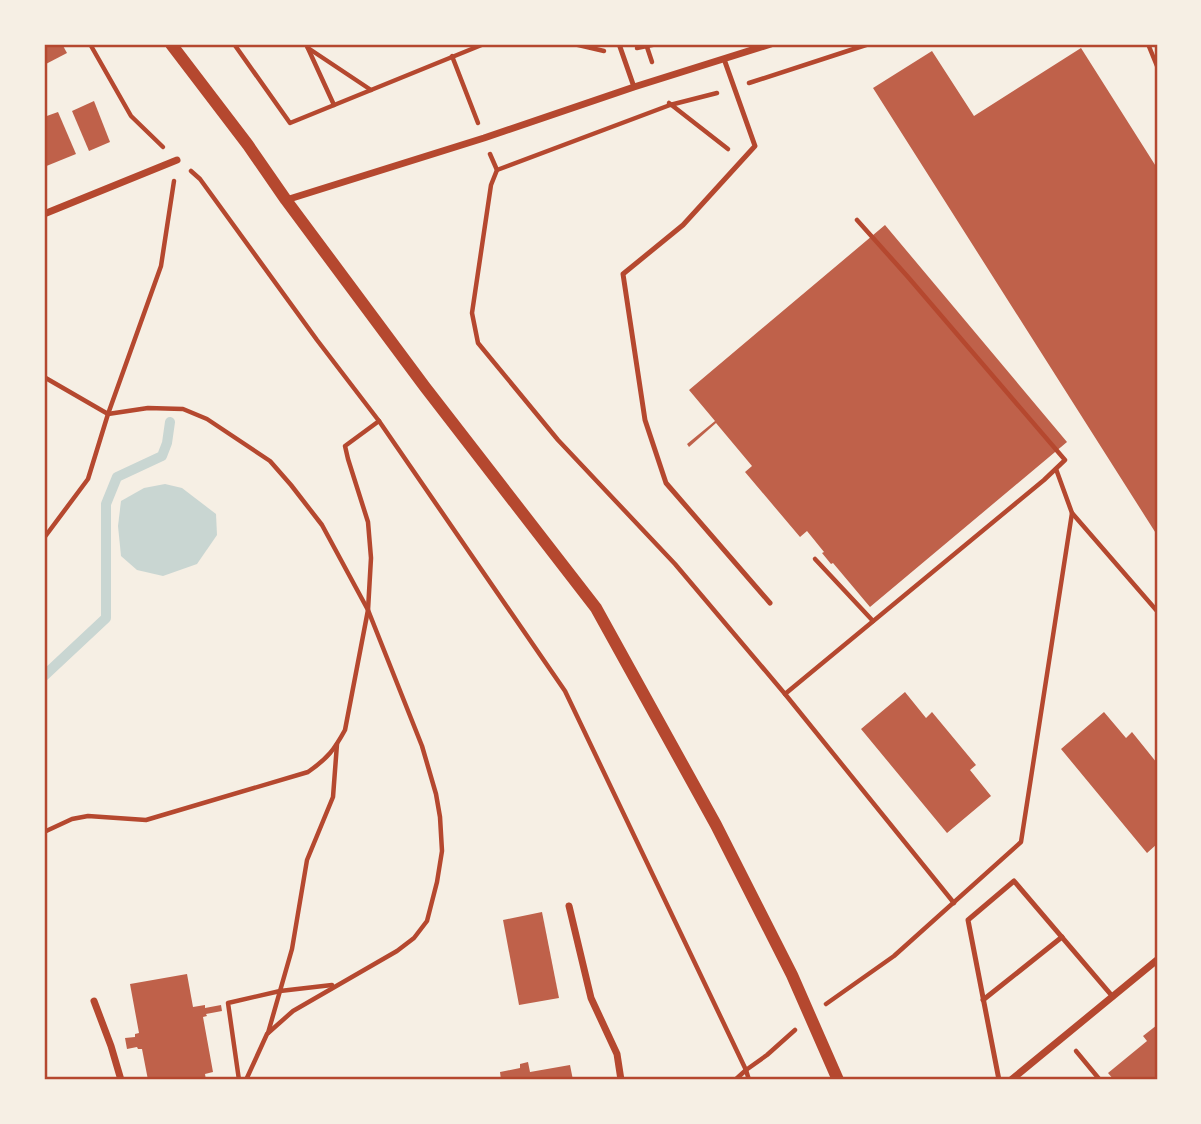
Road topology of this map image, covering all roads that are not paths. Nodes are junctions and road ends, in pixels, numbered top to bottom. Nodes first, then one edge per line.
1 (171, 44) edge
2 (771, 44) edge
3 (620, 47) edge
4 (724, 58) junction
5 (634, 88) junction
6 (177, 160) road end
7 (285, 200) junction
8 (44, 214) edge
9 (770, 603) dead end
10 (569, 906) dead end
11 (1062, 937) junction
12 (1157, 960) edge
13 (1113, 997) junction
14 (983, 1000) junction
15 (94, 1001) dead end
16 (121, 1080) edge
17 (621, 1080) edge
18 (838, 1080) edge
19 (999, 1080) edge
20 (1011, 1080) edge

1 - 7 street
2 - 4 street
3 - 5 lane
4 - 5 street
4 - 9 lane
5 - 7 street
6 - 8 street
7 - 18 street
10 - 17 street
11 - 13 lane
11 - 14 lane
11 - 14 lane
12 - 13 street
13 - 20 street
14 - 19 lane
15 - 16 street

